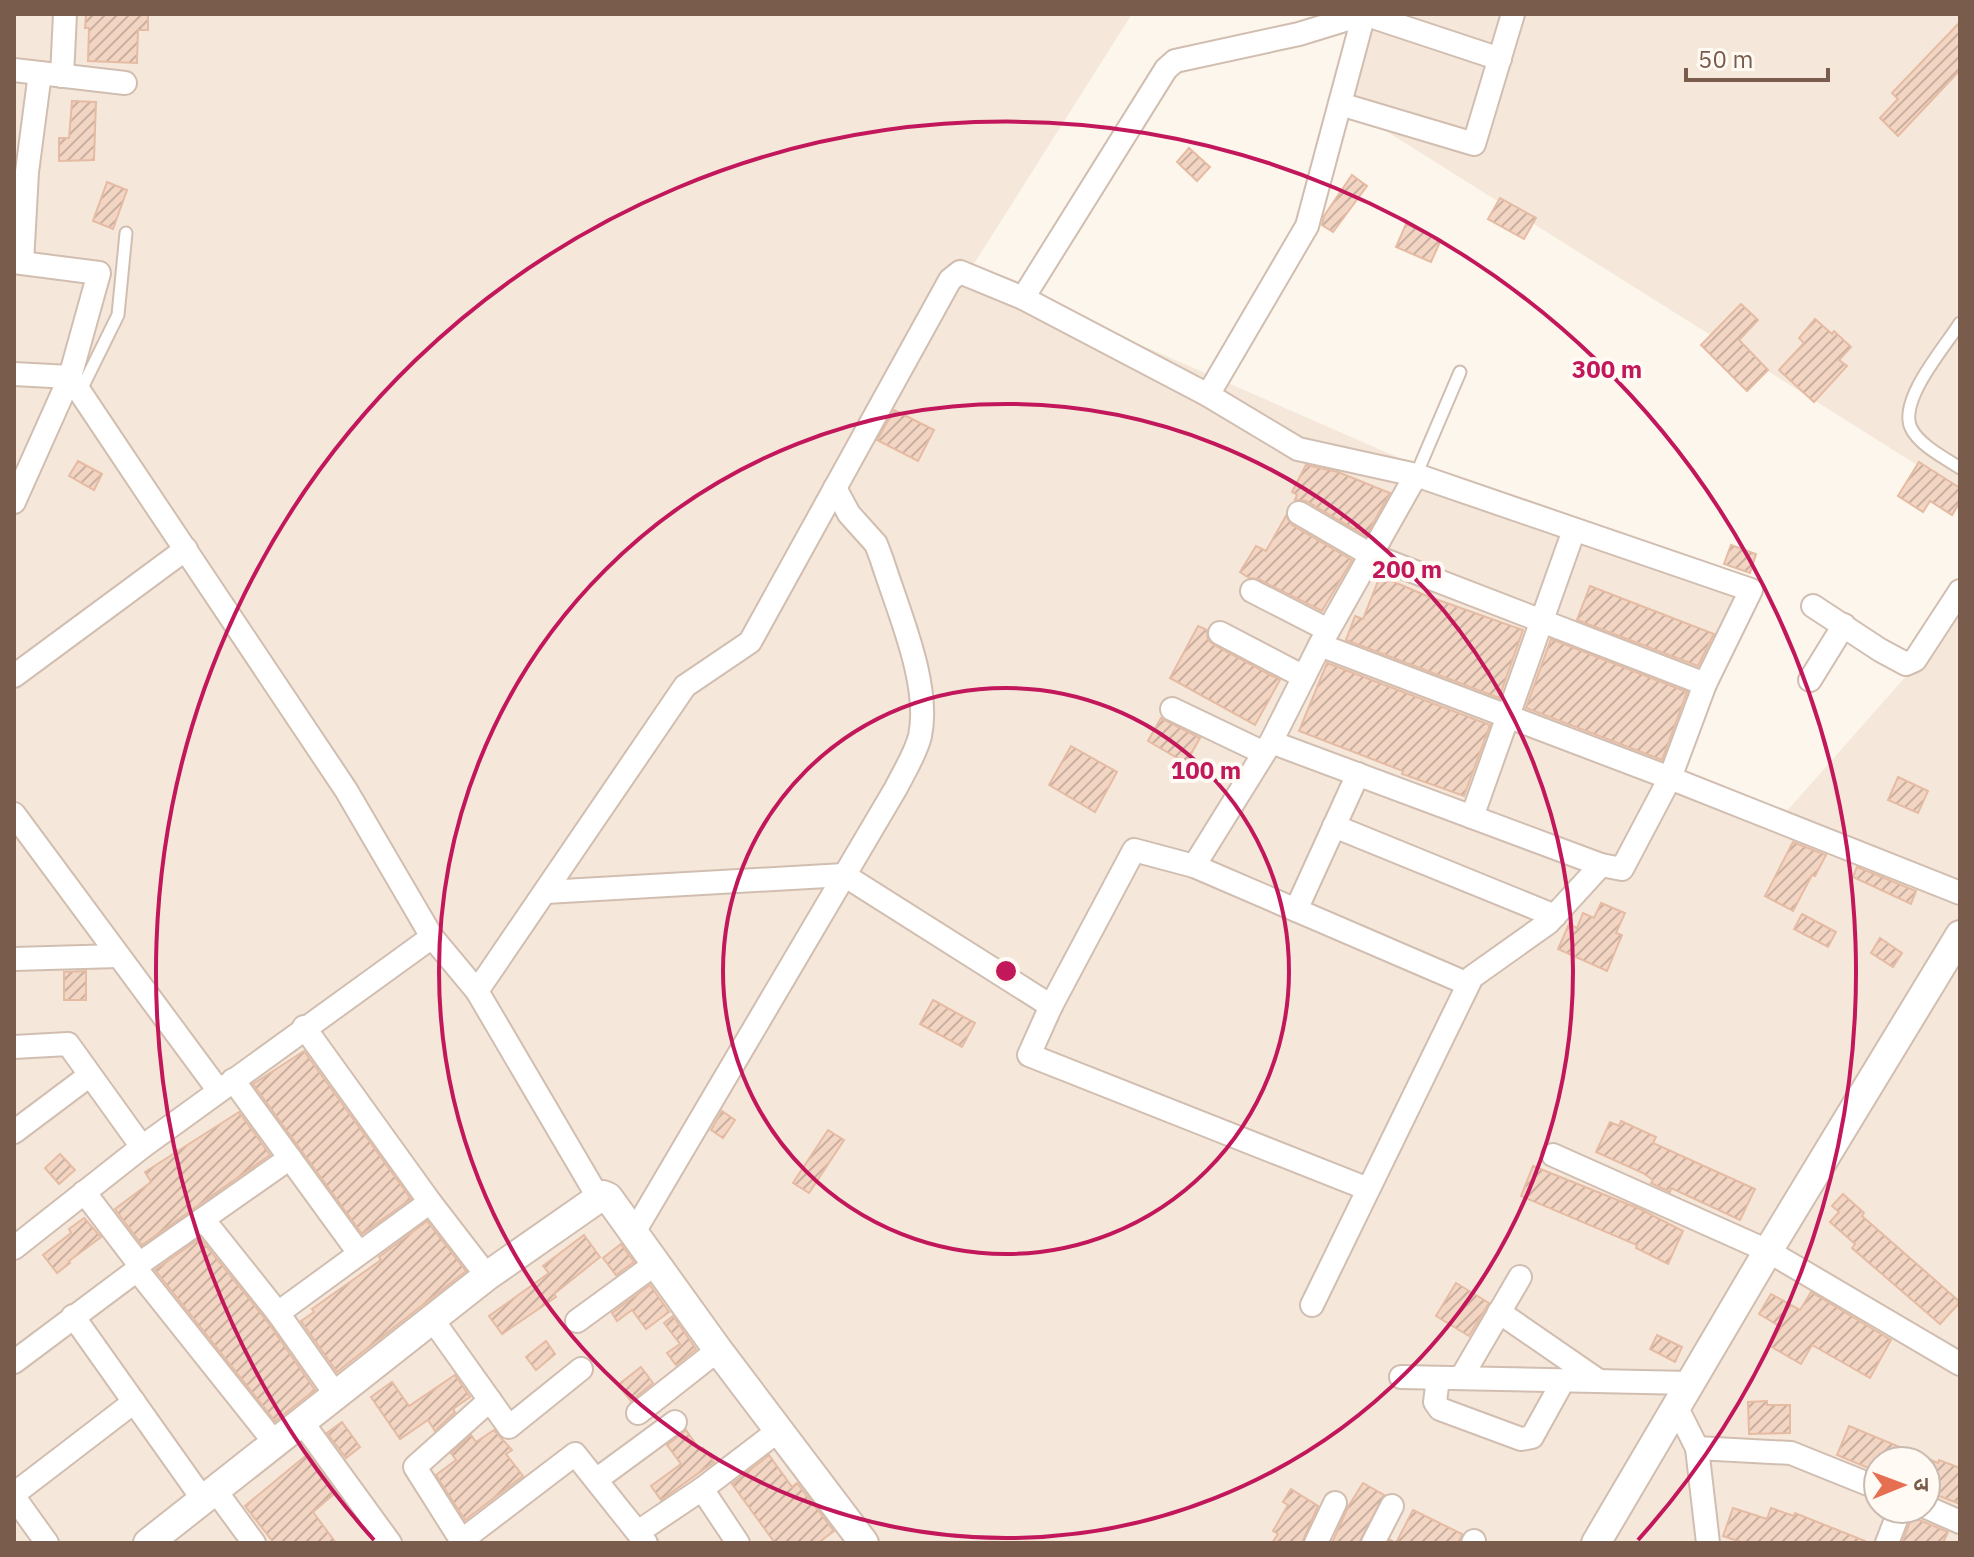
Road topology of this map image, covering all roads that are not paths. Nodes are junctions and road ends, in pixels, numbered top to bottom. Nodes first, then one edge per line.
1 (65, 14) edge
2 (1364, 14) edge
3 (1513, 14) edge
4 (1500, 59) junction
5 (14, 70) edge
6 (51, 75) junction
7 (125, 83) dead end
8 (1340, 104) junction
9 (21, 171) edge
10 (126, 233) dead end
11 (18, 262) edge
12 (1023, 298) junction
13 (1960, 323) edge
14 (1460, 372) dead end
15 (14, 374) edge
16 (75, 384) junction
17 (1208, 395) junction
18 (1960, 468) edge
19 (1416, 475) junction
20 (835, 488) junction
21 (15, 497) edge
22 (1299, 513) dead end
23 (1574, 530) junction
24 (186, 549) junction
25 (1371, 555) junction
26 (1252, 591) dead end
27 (1960, 591) edge
28 (1813, 606) dead end
29 (1541, 622) junction
30 (1844, 625) junction
31 (1220, 633) dead end
32 (1324, 638) junction
33 (14, 676) edge
34 (1304, 677) junction
35 (1810, 680) dead end
36 (1705, 684) junction
37 (1172, 709) dead end
38 (1508, 717) junction
39 (1267, 747) junction
40 (1358, 774) junction
41 (1670, 778) junction
42 (14, 814) edge
43 (1472, 817) junction
44 (1334, 826) junction
45 (1601, 865) junction
46 (1194, 866) junction
47 (844, 875) junction
48 (546, 892) junction
49 (1960, 893) edge
50 (1296, 910) junction
51 (1555, 916) junction
52 (1960, 935) edge
53 (432, 937) junction
54 (118, 956) junction
55 (14, 959) edge
56 (1468, 984) junction
57 (477, 991) junction
58 (1051, 1006) junction
59 (304, 1027) junction
60 (14, 1047) edge
61 (90, 1075) junction
62 (226, 1086) junction
63 (14, 1132) edge
64 (142, 1147) junction
65 (1553, 1155) dead end
66 (290, 1158) junction
67 (1368, 1189) junction
68 (84, 1192) junction
69 (598, 1197) junction
70 (430, 1202) junction
71 (203, 1219) junction
72 (633, 1234) junction
73 (14, 1248) edge
74 (1768, 1251) junction
75 (359, 1253) junction
76 (655, 1264) junction
77 (138, 1267) junction
78 (487, 1276) junction
79 (1520, 1277) dead end
80 (1312, 1305) dead end
81 (1499, 1312) junction
82 (278, 1313) junction
83 (73, 1316) junction
84 (432, 1319) junction
85 (577, 1321) dead end
86 (718, 1350) junction
87 (14, 1362) edge
88 (1960, 1364) edge
89 (581, 1369) dead end
90 (1401, 1377) dead end
91 (1438, 1378) junction
92 (1461, 1378) junction
93 (1563, 1381) junction
94 (1599, 1381) junction
95 (1683, 1394) junction
96 (336, 1395) junction
97 (490, 1400) junction
98 (134, 1402) junction
99 (638, 1413) dead end
100 (302, 1422) junction
101 (675, 1422) dead end
102 (778, 1431) junction
103 (275, 1443) junction
104 (1697, 1448) junction
105 (596, 1480) junction
106 (1862, 1482) edge
107 (702, 1489) junction
108 (209, 1494) junction
109 (14, 1496) edge
110 (1335, 1503) dead end
111 (1392, 1506) dead end
112 (642, 1538) edge
113 (462, 1542) edge
114 (47, 1543) edge
115 (148, 1543) edge
116 (254, 1543) edge
117 (390, 1543) edge
118 (738, 1543) edge
119 (864, 1543) edge
120 (1316, 1543) edge
121 (1373, 1543) edge
122 (1596, 1543) edge
123 (1708, 1543) edge

1 - 6 street
2 - 4 street
2 - 8 street
2 - 12 street
3 - 4 street
4 - 8 street
5 - 6 street
6 - 7 street
6 - 9 street
8 - 17 street
9 - 11 street
10 - 16 lane
11 - 16 street
12 - 17 street
12 - 20 street
13 - 18 lane
14 - 19 lane
15 - 16 street
16 - 21 street
16 - 24 street
17 - 19 street
19 - 23 street
19 - 25 street
20 - 47 street
20 - 48 street
22 - 25 street
23 - 29 street
23 - 36 street
24 - 33 street
24 - 53 street
25 - 29 street
25 - 32 street
26 - 32 street
27 - 30 street
28 - 30 street
29 - 36 street
29 - 38 street
30 - 35 street
31 - 34 street
32 - 34 street
32 - 38 street
34 - 39 street
36 - 41 street
37 - 39 street
38 - 41 street
38 - 43 street
39 - 40 street
39 - 46 street
40 - 43 street
40 - 44 street
41 - 45 street
41 - 49 street
42 - 54 street
43 - 45 street
44 - 50 street
44 - 51 street
45 - 51 street
46 - 50 street
46 - 58 street
47 - 48 street
47 - 58 street
47 - 72 street
48 - 57 street
50 - 56 street
51 - 56 street
52 - 74 street
53 - 57 street
53 - 59 street
54 - 55 street
54 - 62 street
56 - 67 street
57 - 69 street
58 - 67 street
59 - 62 street
59 - 70 street
60 - 61 street
61 - 63 street
61 - 64 street
62 - 64 street
62 - 66 street
64 - 68 street
65 - 74 street
66 - 71 street
66 - 75 street
67 - 80 street
68 - 73 street
68 - 77 street
69 - 72 street
69 - 78 street
70 - 75 street
70 - 78 street
71 - 77 street
71 - 82 street
72 - 76 street
74 - 88 street
74 - 95 street
75 - 82 street
76 - 85 street
76 - 86 street
77 - 83 street
77 - 103 street
78 - 84 street
79 - 81 street
81 - 92 street
81 - 94 street
82 - 96 street
83 - 87 street
83 - 98 street
84 - 96 street
84 - 97 street
86 - 99 street
86 - 102 street
89 - 97 street
90 - 91 street
91 - 92 street
91 - 93 street
92 - 93 street
93 - 94 street
94 - 95 street
95 - 104 street
95 - 122 street
96 - 100 street
97 - 113 street
98 - 108 street
98 - 109 street
100 - 103 street
100 - 117 street
101 - 105 street
102 - 107 street
102 - 119 street
103 - 108 street
104 - 106 street
104 - 123 street
105 - 112 street
105 - 113 street
107 - 112 street
107 - 118 street
108 - 115 street
108 - 116 street
109 - 114 street
110 - 120 street
111 - 121 street

